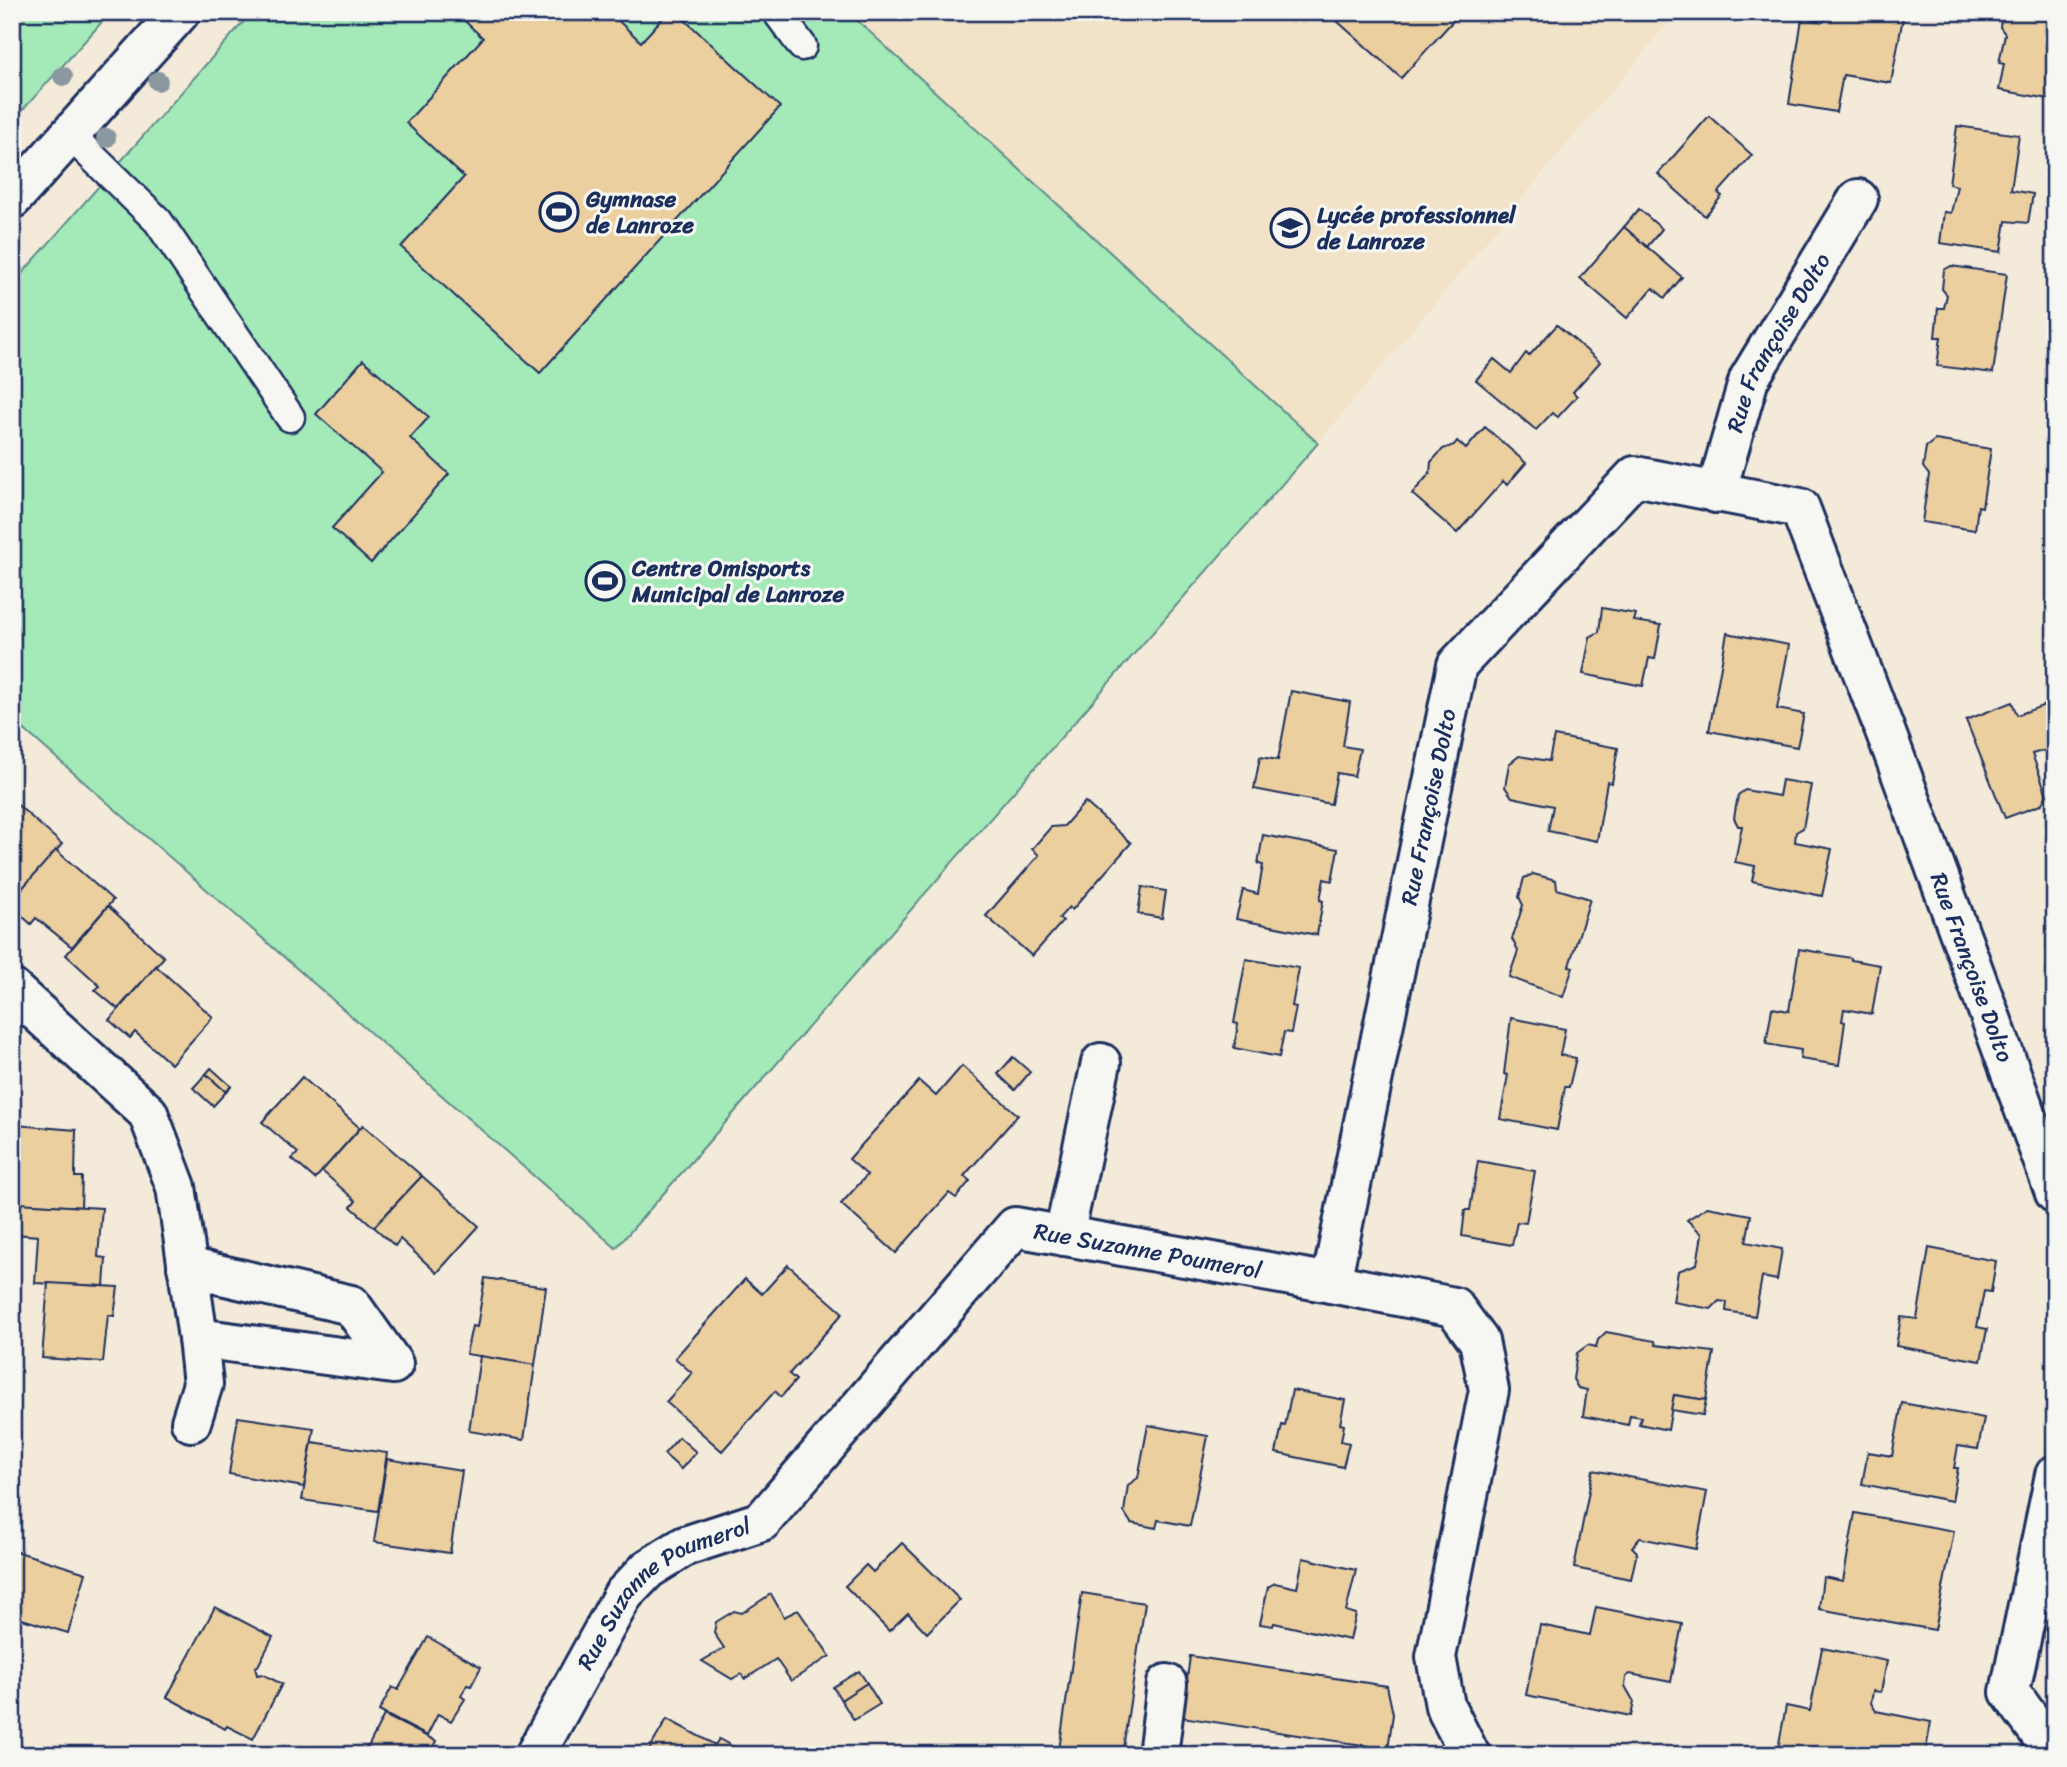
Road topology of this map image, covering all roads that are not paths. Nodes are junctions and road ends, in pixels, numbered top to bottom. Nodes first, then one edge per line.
1 (180, 12) edge
2 (777, 12) edge
3 (802, 47) dead end
4 (70, 135) junction
5 (12, 199) edge
6 (1858, 199) dead end
7 (290, 417) dead end
8 (1716, 493) junction
9 (12, 989) edge
10 (1101, 1063) dead end
11 (2055, 1193) edge
12 (1064, 1236) junction
13 (187, 1267) junction
14 (1331, 1283) junction
15 (198, 1338) junction
16 (191, 1422) dead end
17 (2055, 1475) edge
18 (1167, 1684) dead end
19 (1468, 1754) edge
20 (2055, 1754) edge
21 (535, 1755) edge
22 (1157, 1755) edge

1 - 4 street
2 - 3 lane
4 - 5 street
4 - 7 lane
6 - 8 street, Rue Françoise Dolto
8 - 11 street, Rue Françoise Dolto
8 - 14 street, Rue Françoise Dolto
9 - 13 street
10 - 12 street
12 - 14 street, Rue Suzanne Poumerol
12 - 21 street, Rue Suzanne Poumerol
13 - 15 street
13 - 15 street
14 - 19 street, Rue Suzanne Poumerol
15 - 16 street
17 - 20 street
18 - 22 street

